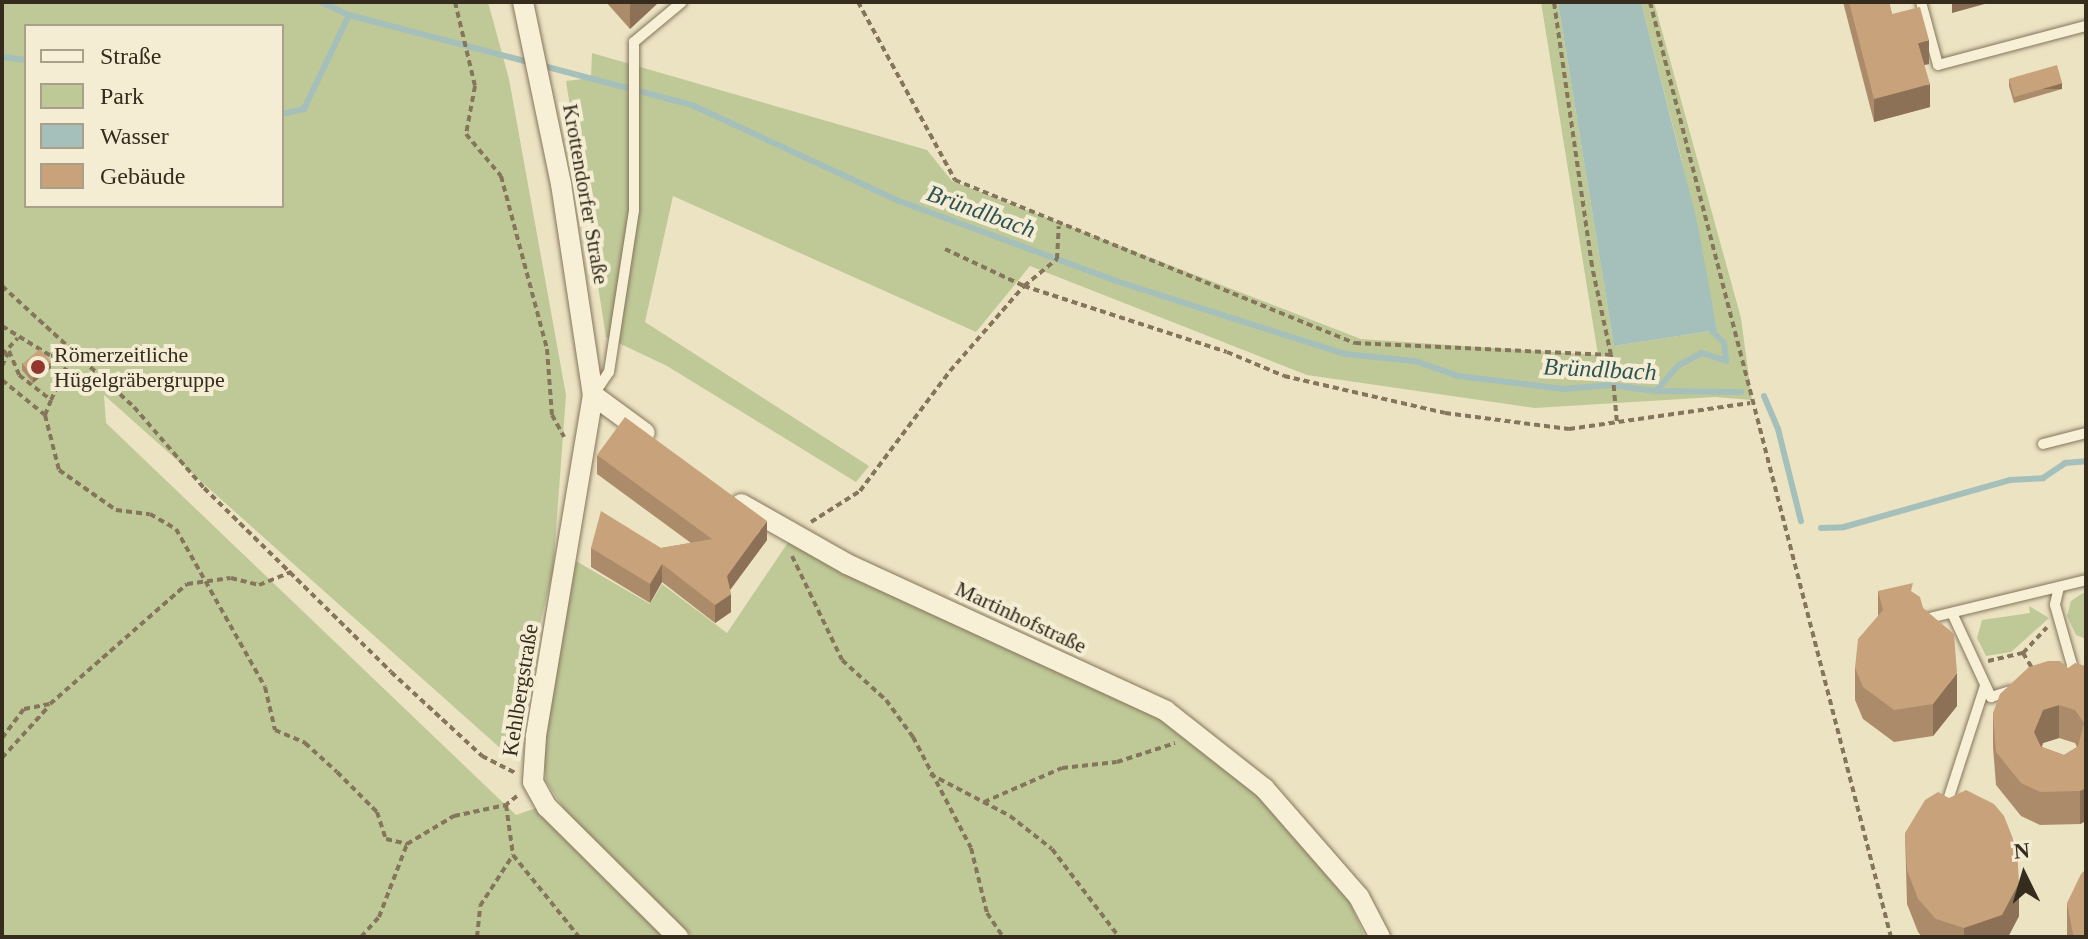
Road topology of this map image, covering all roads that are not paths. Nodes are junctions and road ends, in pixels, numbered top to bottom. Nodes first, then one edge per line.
1 (523, 2) edge
2 (682, 2) edge
3 (1921, 2) edge
4 (2086, 26) edge
5 (593, 395) junction
6 (2086, 433) edge
7 (2043, 444) dead end
8 (668, 450) edge
9 (717, 487) edge
10 (2086, 580) edge
11 (2059, 587) junction
12 (1952, 613) junction
13 (1918, 621) edge
14 (2072, 665) junction
15 (2060, 676) edge
16 (2041, 681) edge
17 (1985, 686) junction
18 (2068, 694) edge
19 (1949, 823) edge
20 (678, 937) edge
21 (1380, 937) edge

1 - 5 street, Krottendorfer Straße
2 - 5 lane
3 - 4 lane
5 - 8 street
5 - 20 street, Kehlbergstraße
6 - 7 lane
9 - 21 street, Martinhofstraße
10 - 11 lane
11 - 12 lane
11 - 14 lane
12 - 13 lane
12 - 17 lane
14 - 15 lane
14 - 18 lane
16 - 17 lane
17 - 19 lane

